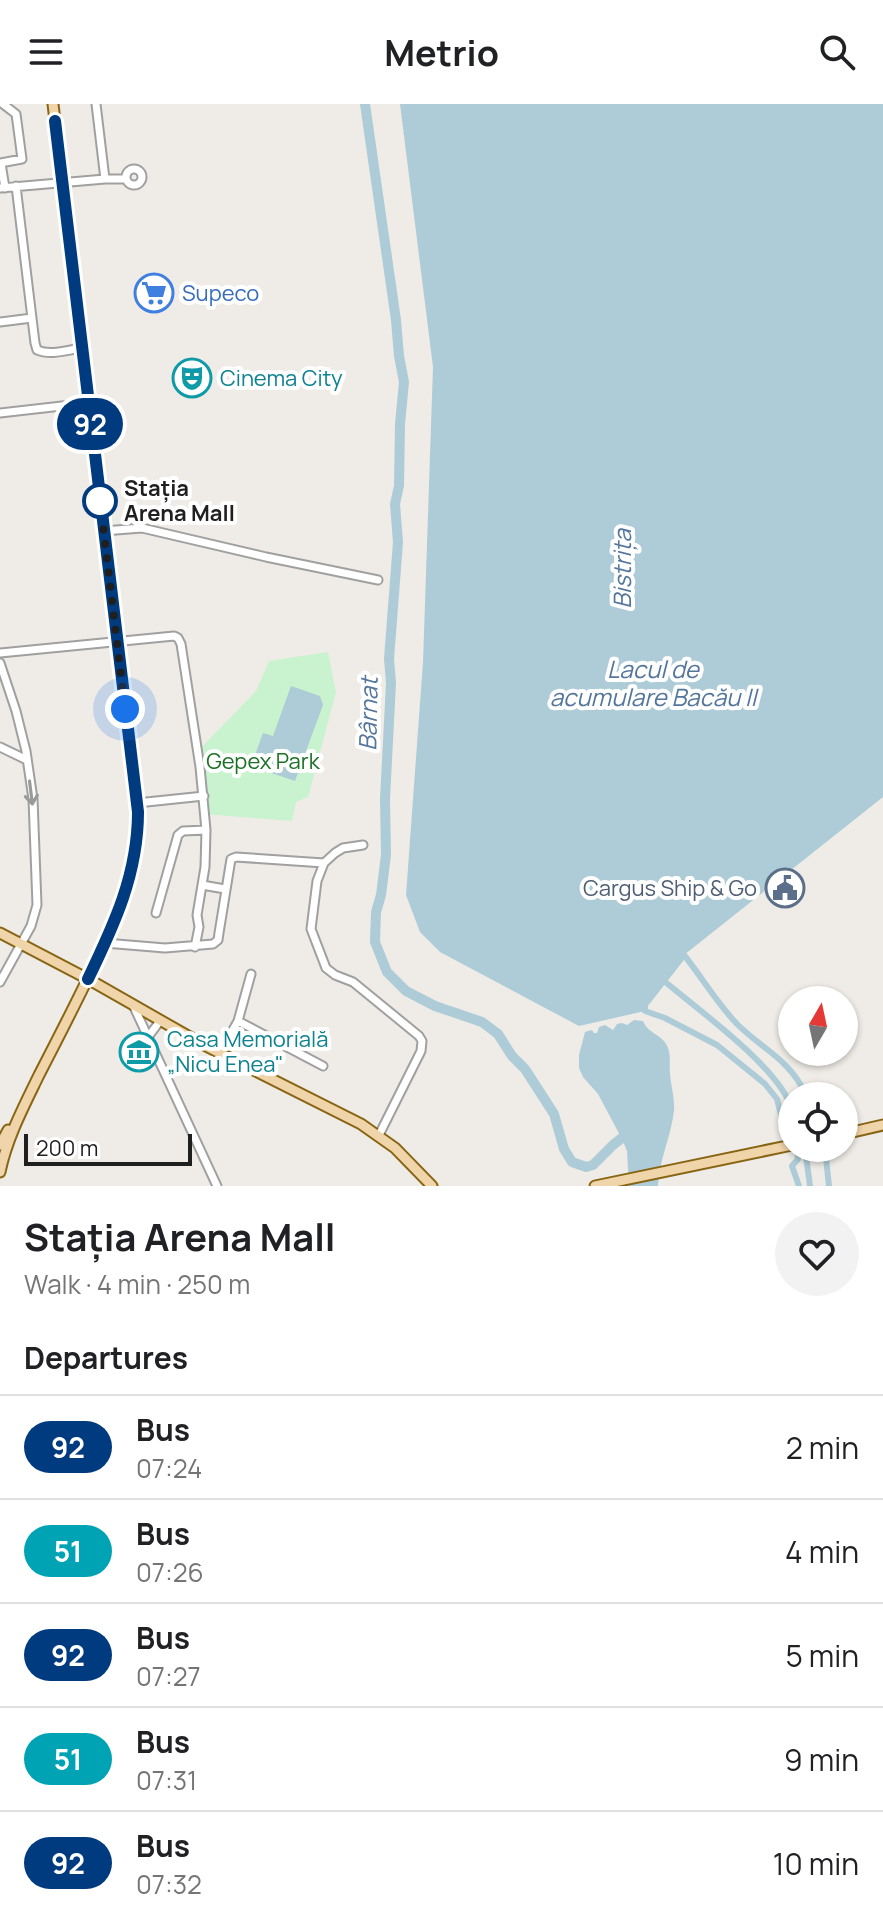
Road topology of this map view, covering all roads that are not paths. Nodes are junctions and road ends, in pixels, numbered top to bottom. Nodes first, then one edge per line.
1 (3, 104) edge
2 (52, 104) edge
3 (96, 104) edge
4 (0, 163) edge
5 (102, 179) junction
6 (126, 179) dead end
7 (63, 182) junction
8 (16, 186) junction
9 (2, 188) edge
10 (32, 318) junction
11 (0, 322) edge
12 (82, 348) junction
13 (88, 403) junction
14 (0, 413) edge
15 (103, 531) junction
16 (378, 580) dead end
17 (116, 641) junction
18 (0, 653) edge
19 (0, 663) edge
20 (0, 747) edge
21 (27, 760) junction
22 (204, 796) junction
23 (137, 803) junction
24 (206, 830) junction
25 (363, 845) dead end
26 (324, 863) junction
27 (202, 885) junction
28 (225, 889) junction
29 (156, 913) dead end
30 (0, 933) edge
31 (105, 943) junction
32 (21, 944) junction
33 (195, 947) junction
34 (251, 974) dead end
35 (88, 979) junction
36 (0, 982) edge
37 (134, 1007) junction
38 (160, 1021) junction
39 (238, 1021) junction
40 (148, 1037) junction
41 (220, 1053) junction
42 (323, 1066) dead end
43 (21, 1111) junction
44 (883, 1125) edge
45 (858, 1131) edge
46 (379, 1135) junction
47 (0, 1145) edge
48 (778, 1148) edge
49 (0, 1172) edge
50 (423, 1181) edge
51 (217, 1186) edge
52 (432, 1186) edge
53 (595, 1186) edge

1 - 4 street
2 - 7 main road
3 - 5 street
4 - 9 street
5 - 6 street
5 - 7 street
7 - 8 street
7 - 12 main road
8 - 9 street
8 - 10 street
10 - 11 street
10 - 12 street
12 - 13 main road
13 - 14 street
13 - 15 main road
15 - 16 street
15 - 17 main road
17 - 18 street
17 - 22 street
17 - 23 main road
19 - 21 street
20 - 21 street
21 -> 32 street
22 - 23 street
22 - 24 street
23 - 31 main road
24 - 27 street
24 - 29 street
25 - 26 street
26 - 28 street
26 - 46 street
27 - 28 street
27 - 33 street
28 - 33 street
30 - 32 main road
31 - 33 street
31 - 35 main road
32 - 35 main road
32 - 36 street
34 - 39 street
35 - 37 main road
35 - 43 main road
37 - 38 main road
37 - 40 street
38 - 40 street
38 - 41 main road
39 - 41 street
39 - 42 street
40 - 51 street
41 - 46 main road
43 - 47 main road
43 - 49 main road
44 - 45 main road
46 - 50 main road
48 - 53 main road
50 - 52 main road

